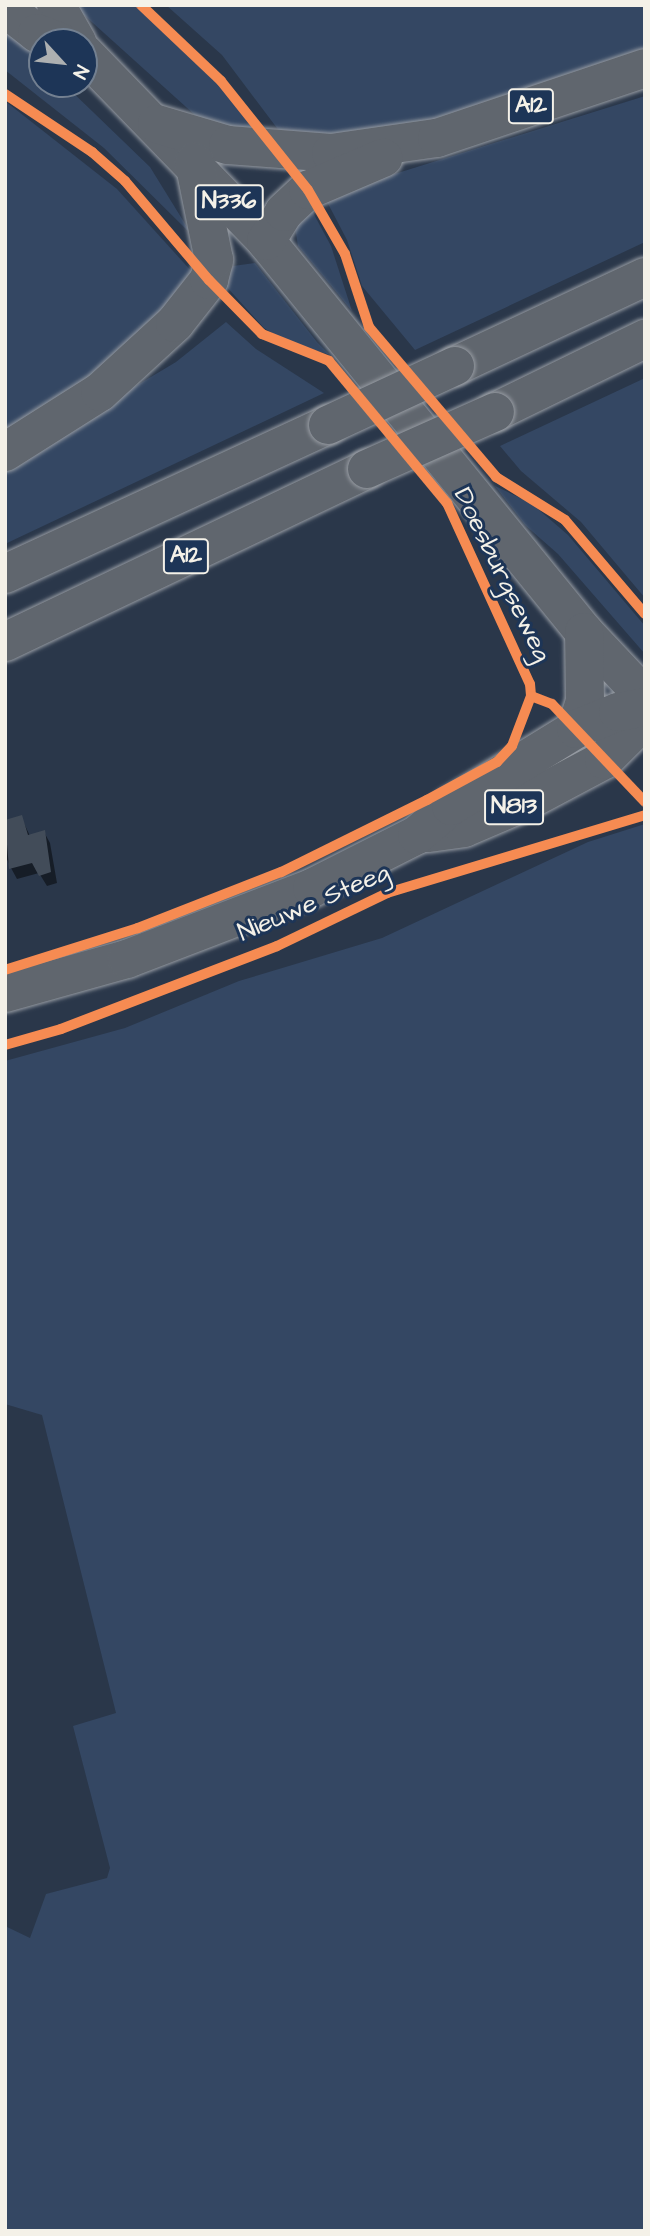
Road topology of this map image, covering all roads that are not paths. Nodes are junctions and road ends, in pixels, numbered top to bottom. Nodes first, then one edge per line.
1 (56, 5) edge
2 (5, 8) edge
3 (31, 28) edge
4 (69, 28) edge
5 (98, 67) edge
6 (645, 68) edge
7 (157, 124) junction
8 (416, 142) junction
9 (194, 162) junction
10 (266, 241) junction
11 (645, 277) edge
12 (645, 339) edge
13 (5, 452) edge
14 (5, 574) edge
15 (584, 632) junction
16 (5, 642) edge
17 (645, 697) edge
18 (645, 708) edge
19 (645, 719) edge
20 (576, 729) junction
21 (645, 754) edge
22 (604, 760) junction
23 (417, 835) junction
24 (5, 993) edge

1 - 4 main road
2 - 3 main road
5 - 7 main road, Doesburgseweg / N336
6 - 8 main road, A12
7 - 8 main road, A12
7 - 9 main road, Doesburgseweg / N336
8 - 10 main road, A12
9 - 10 main road, Doesburgseweg / N336
9 - 13 main road
10 - 15 main road, Doesburgseweg / N336
11 - 14 main road, A12, bridge
12 - 16 main road, A12, bridge
15 - 17 main road, Doesburgseweg / N336
15 - 20 main road
18 - 20 main road, Nieuwe Steeg / N813
19 - 22 main road, Nieuwe Steeg / N813
20 - 23 main road, Nieuwe Steeg / N813
21 - 22 main road
22 - 23 main road, Nieuwe Steeg / N813
23 - 24 main road, Nieuwe Steeg / N813

